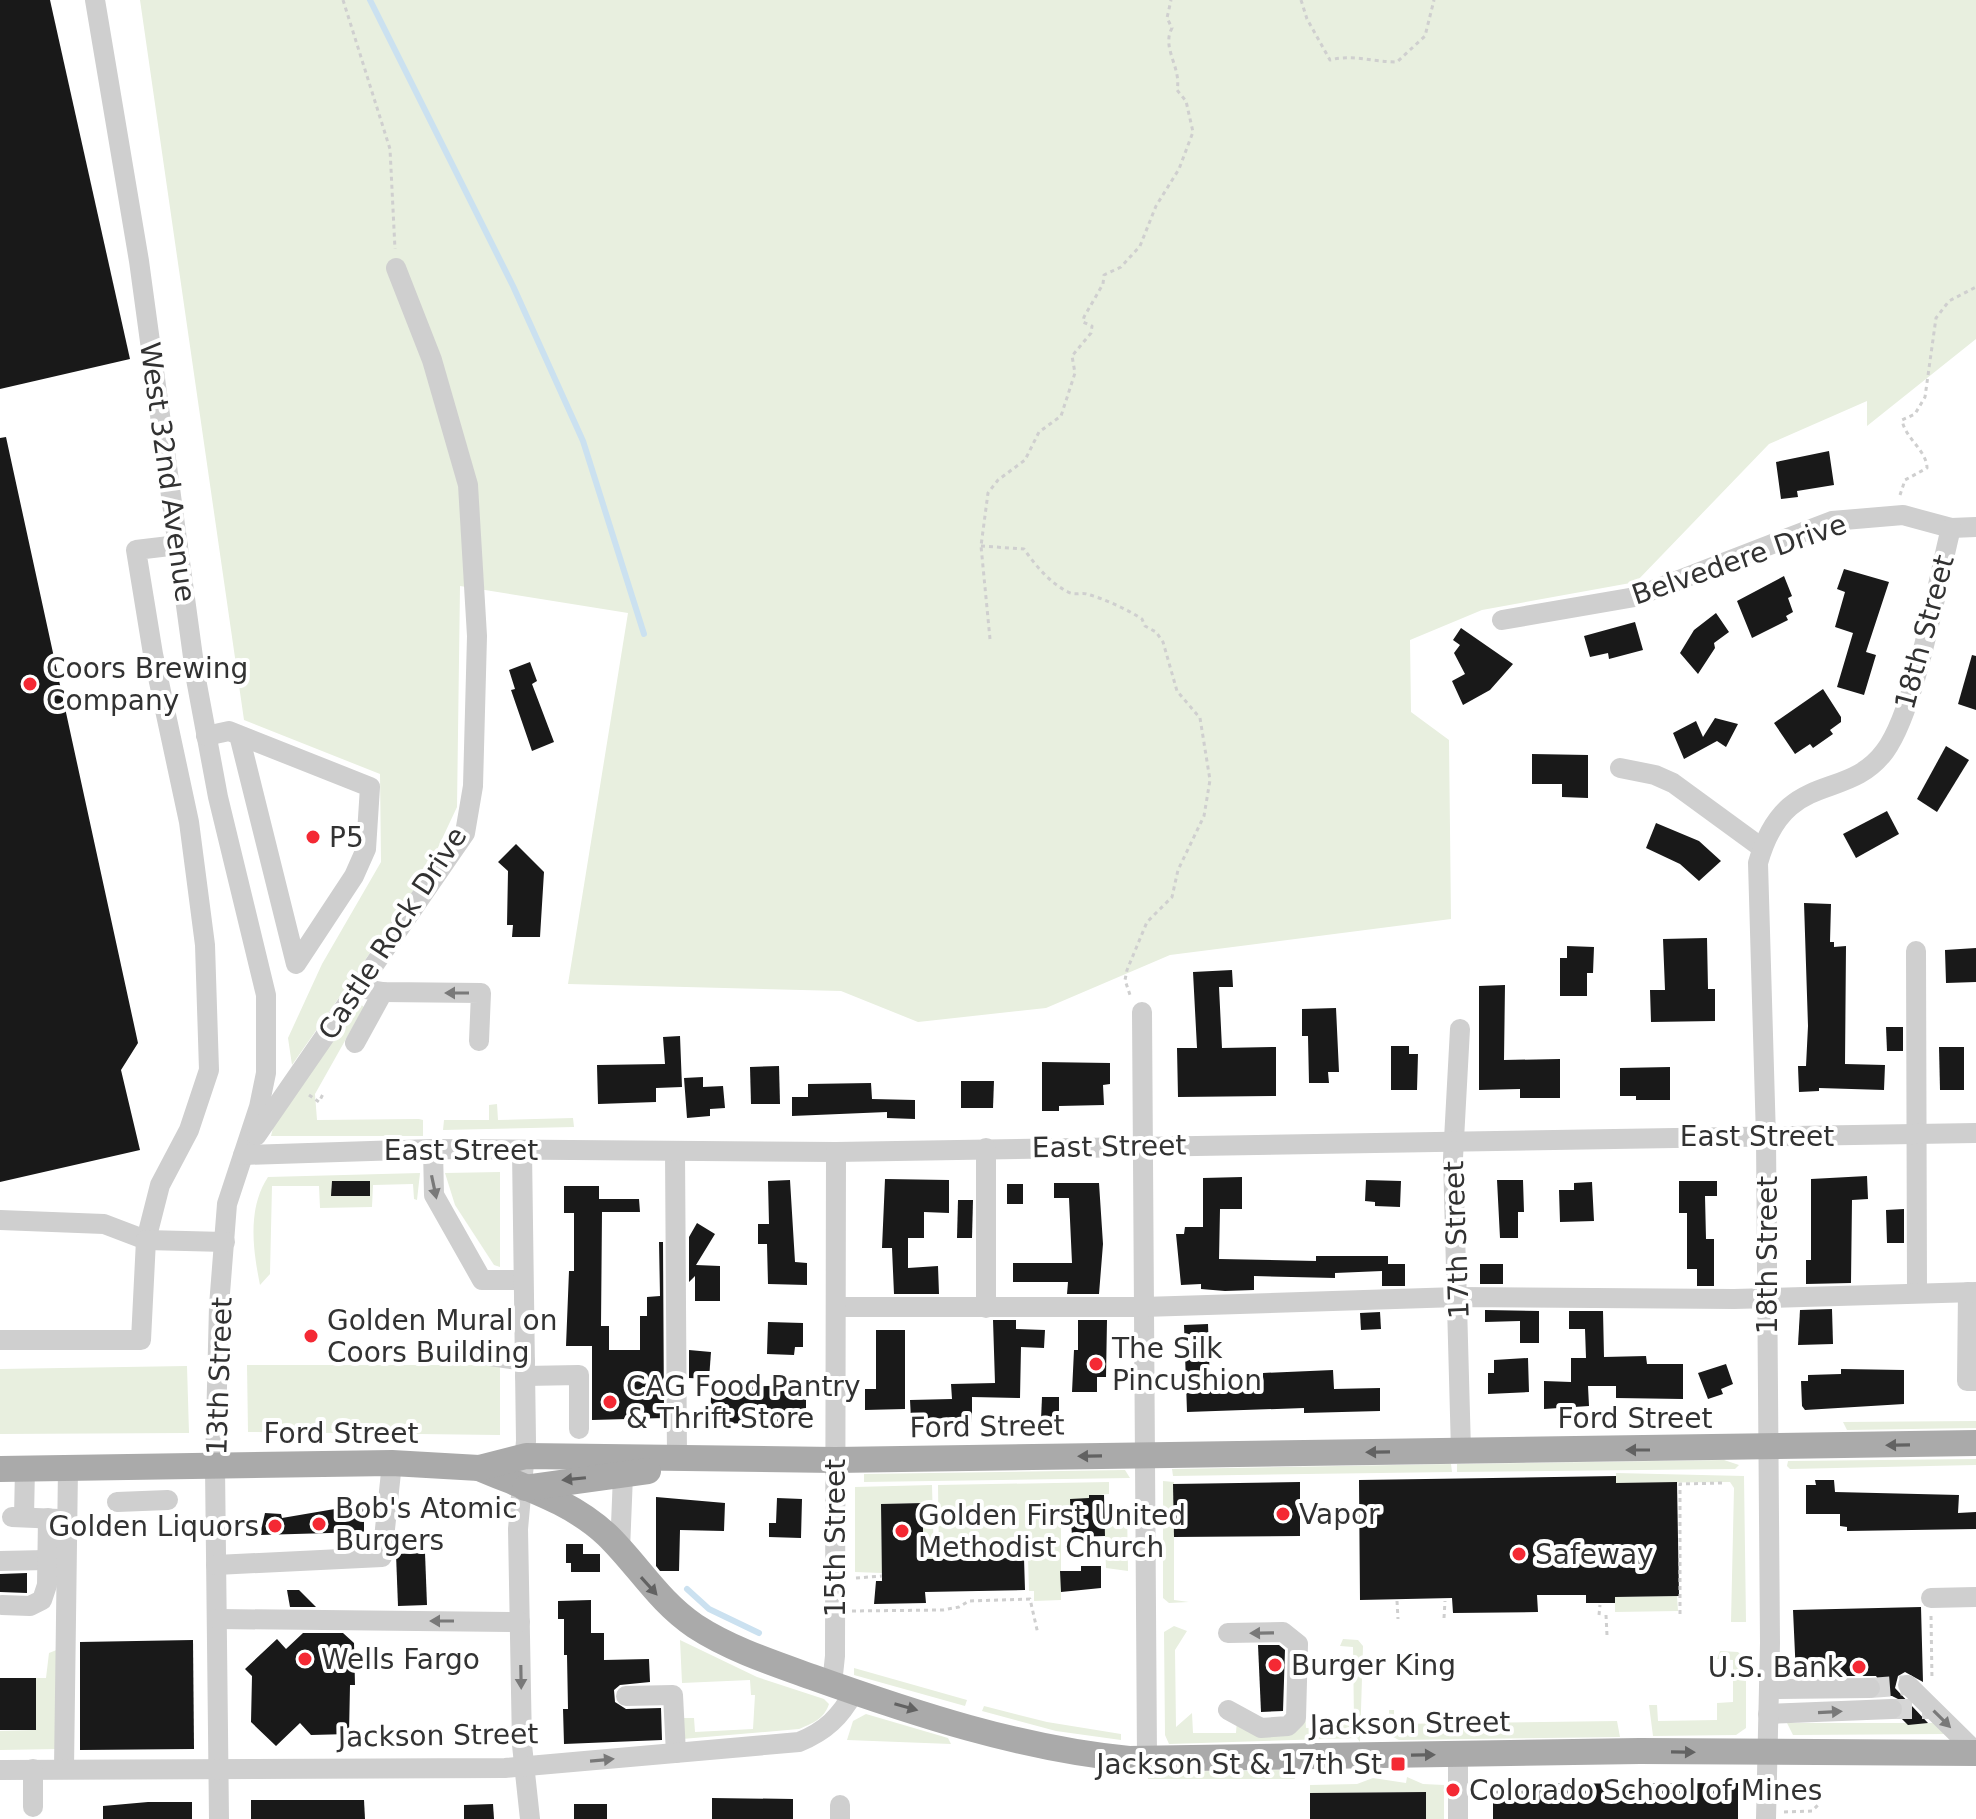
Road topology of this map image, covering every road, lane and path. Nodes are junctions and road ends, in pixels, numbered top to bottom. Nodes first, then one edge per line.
1 (95, 0) edge
2 (343, 0) edge
3 (1171, 0) edge
4 (1301, 0) edge
5 (1434, 0) edge
6 (396, 268) joint
7 (1976, 287) edge
8 (1903, 515) junction
9 (1976, 527) edge
10 (1951, 528) junction
11 (178, 545) junction
12 (981, 546) junction
13 (1502, 620) dead end
14 (990, 639) dead end
15 (239, 735) junction
16 (206, 736) junction
17 (1620, 768) dead end
18 (1762, 848) junction
19 (254, 941) joint
20 (1916, 951) dead end
21 (359, 988) junction
22 (383, 992) junction
23 (1142, 1012) joint
24 (1460, 1029) dead end
25 (479, 1041) dead end
26 (355, 1043) dead end
27 (323, 1094) dead end
28 (319, 1102) dead end
29 (1976, 1133) edge
30 (1917, 1134) junction
31 (1766, 1138) junction
32 (1454, 1141) junction
33 (1141, 1147) junction
34 (986, 1148) junction
35 (433, 1149) junction
36 (522, 1151) junction
37 (675, 1151) junction
38 (836, 1152) junction
39 (243, 1155) junction
40 (0, 1220) edge
41 (146, 1240) junction
42 (225, 1242) junction
43 (523, 1280) junction
44 (1972, 1292) edge
45 (1917, 1293) junction
46 (1767, 1296) junction
47 (1458, 1297) junction
48 (837, 1307) junction
49 (1143, 1307) junction
50 (986, 1308) junction
51 (0, 1340) edge
52 (483, 1355) dead end
53 (525, 1369) junction
54 (1976, 1381) edge
55 (579, 1429) dead end
56 (1976, 1443) edge
57 (1767, 1448) junction
58 (1461, 1451) junction
59 (526, 1456) junction
60 (1145, 1456) junction
61 (677, 1458) junction
62 (706, 1460) junction
63 (835, 1460) junction
64 (392, 1463) junction
65 (215, 1467) junction
66 (13, 1468) edge
67 (68, 1468) junction
68 (479, 1468) junction
69 (623, 1475) junction
70 (1722, 1483) dead end
71 (525, 1488) junction
72 (168, 1500) dead end
73 (117, 1502) dead end
74 (58, 1519) junction
75 (620, 1550) junction
76 (47, 1560) junction
77 (0, 1561) edge
78 (216, 1565) junction
79 (882, 1576) dead end
80 (852, 1578) dead end
81 (1976, 1597) edge
82 (1931, 1598) joint
83 (1397, 1601) dead end
84 (1445, 1601) dead end
85 (2, 1605) edge
86 (1600, 1605) dead end
87 (852, 1611) dead end
88 (1680, 1614) dead end
89 (1599, 1615) dead end
90 (1606, 1615) dead end
91 (1444, 1618) dead end
92 (218, 1619) junction
93 (1398, 1619) dead end
94 (520, 1622) junction
95 (1228, 1633) dead end
96 (1038, 1634) dead end
97 (1607, 1635) dead end
98 (1932, 1682) dead end
99 (1908, 1685) dead end
100 (843, 1688) junction
101 (1870, 1688) tunnel mouth
102 (1769, 1689) junction
103 (626, 1696) dead end
104 (1892, 1709) tunnel mouth
105 (1228, 1710) dead end
106 (1768, 1714) junction
107 (676, 1753) junction
108 (1976, 1753) edge
109 (1458, 1754) junction
110 (1767, 1754) junction
111 (1147, 1758) junction
112 (524, 1767) junction
113 (220, 1768) junction
114 (33, 1769) junction
115 (64, 1769) junction
116 (0, 1770) edge
117 (1818, 1805) dead end
118 (33, 1807) dead end
119 (1775, 1815) edge
120 (219, 1819) edge
121 (530, 1819) edge
122 (1458, 1819) edge

1 - 11 street, West 32nd Avenue
2 - 6 path
3 - 12 path
4 - 5 path
6 - 21 street, Castle Rock Drive
7 - 8 path
8 - 10 street, Belvedere Drive
8 - 13 street, Belvedere Drive
9 - 10 street, Belvedere Drive
10 - 18 street, 18th Street
11 - 16 street, West 32nd Avenue
11 - 41 street
12 - 14 path
12 - 23 path
15 - 15 street
15 - 16 street
16 - 19 street, West 32nd Avenue
17 - 18 street
18 - 31 street, 18th Street
19 - 39 street, 13th Street
20 - 30 street
21 - 22 street
21 - 39 street, Castle Rock Drive
25 -> 22 street
22 - 26 street
23 - 33 street
24 - 32 street, 17th Street
27 - 28 path
29 - 30 street, East Street
30 - 31 street, East Street
30 - 45 street
31 - 32 street, East Street
31 - 46 street, 18th Street
32 - 33 street, East Street
32 - 47 street, 17th Street
33 - 34 street, East Street
33 - 49 street
34 - 38 street, East Street
34 - 50 street
35 - 36 street, East Street
35 - 39 street, East Street
35 -> 43 street
36 - 37 street, East Street
36 - 43 street
37 - 38 street, East Street
37 - 61 street
38 - 48 street, 15th Street
39 - 42 street, 13th Street
40 - 41 street
41 - 42 street
41 - 51 street
42 - 65 street, 13th Street
43 - 53 street
44 - 45 street
44 - 54 street
45 - 46 street
46 - 47 street
46 - 57 street, 18th Street
47 - 49 street
47 - 58 street, 17th Street
48 - 50 street
48 - 63 street, 15th Street
49 - 50 street
49 - 60 street
52 - 53 street
53 - 55 street
53 - 59 street
56 -> 57 main road, Ford Street
57 -> 58 main road, Ford Street
57 - 102 street, 18th Street
58 -> 60 main road, Ford Street
59 - 61 main road, Ford Street
59 - 68 main road, Ford Street
59 - 71 street
60 -> 63 main road, Ford Street
60 - 111 street
61 - 62 main road, Ford Street
62 - 63 main road, Ford Street
62 - 69 main road
63 - 100 street, 15th Street
64 - 65 main road, Ford Street
64 - 68 main road, Ford Street
64 - 78 street
65 - 67 main road, Ford Street
65 - 78 street, 13th Street
66 - 67 main road, Ford Street
66 - 74 street
67 - 74 street
68 - 71 main road, Jackson Street
69 -> 71 main road
69 - 75 street
70 - 88 path
71 - 75 main road, Jackson Street
71 - 94 street
72 - 73 street
74 - 76 street
74 - 115 street
75 -> 100 main road, Jackson Street
76 - 77 street
76 - 85 street
78 - 92 street, 13th Street
79 - 80 path
81 - 82 street
82 - 98 path
83 - 93 path
84 - 91 path
86 - 89 path
87 - 96 path
90 - 97 path
94 -> 92 street
92 - 113 street, 13th Street
94 -> 112 street
105 -> 95 street
99 -> 108 street
100 - 107 street, Jackson Street
100 -> 111 main road, Jackson Street
101 - 102 street
102 - 106 street, 18th Street
103 - 107 street
106 -> 104 street
106 - 110 street, 18th Street
112 -> 107 street, Jackson Street
108 - 110 main road, Jackson Street
109 -> 110 main road, Jackson Street
111 -> 109 main road, Jackson Street
109 - 122 street
110 - 119 street, 18th Street
112 - 113 street, Jackson Street
112 - 121 street
113 - 115 street, Jackson Street
113 - 120 street, 13th Street
114 - 115 street, Jackson Street
114 - 116 street, Jackson Street
114 - 118 street
117 - 119 path

